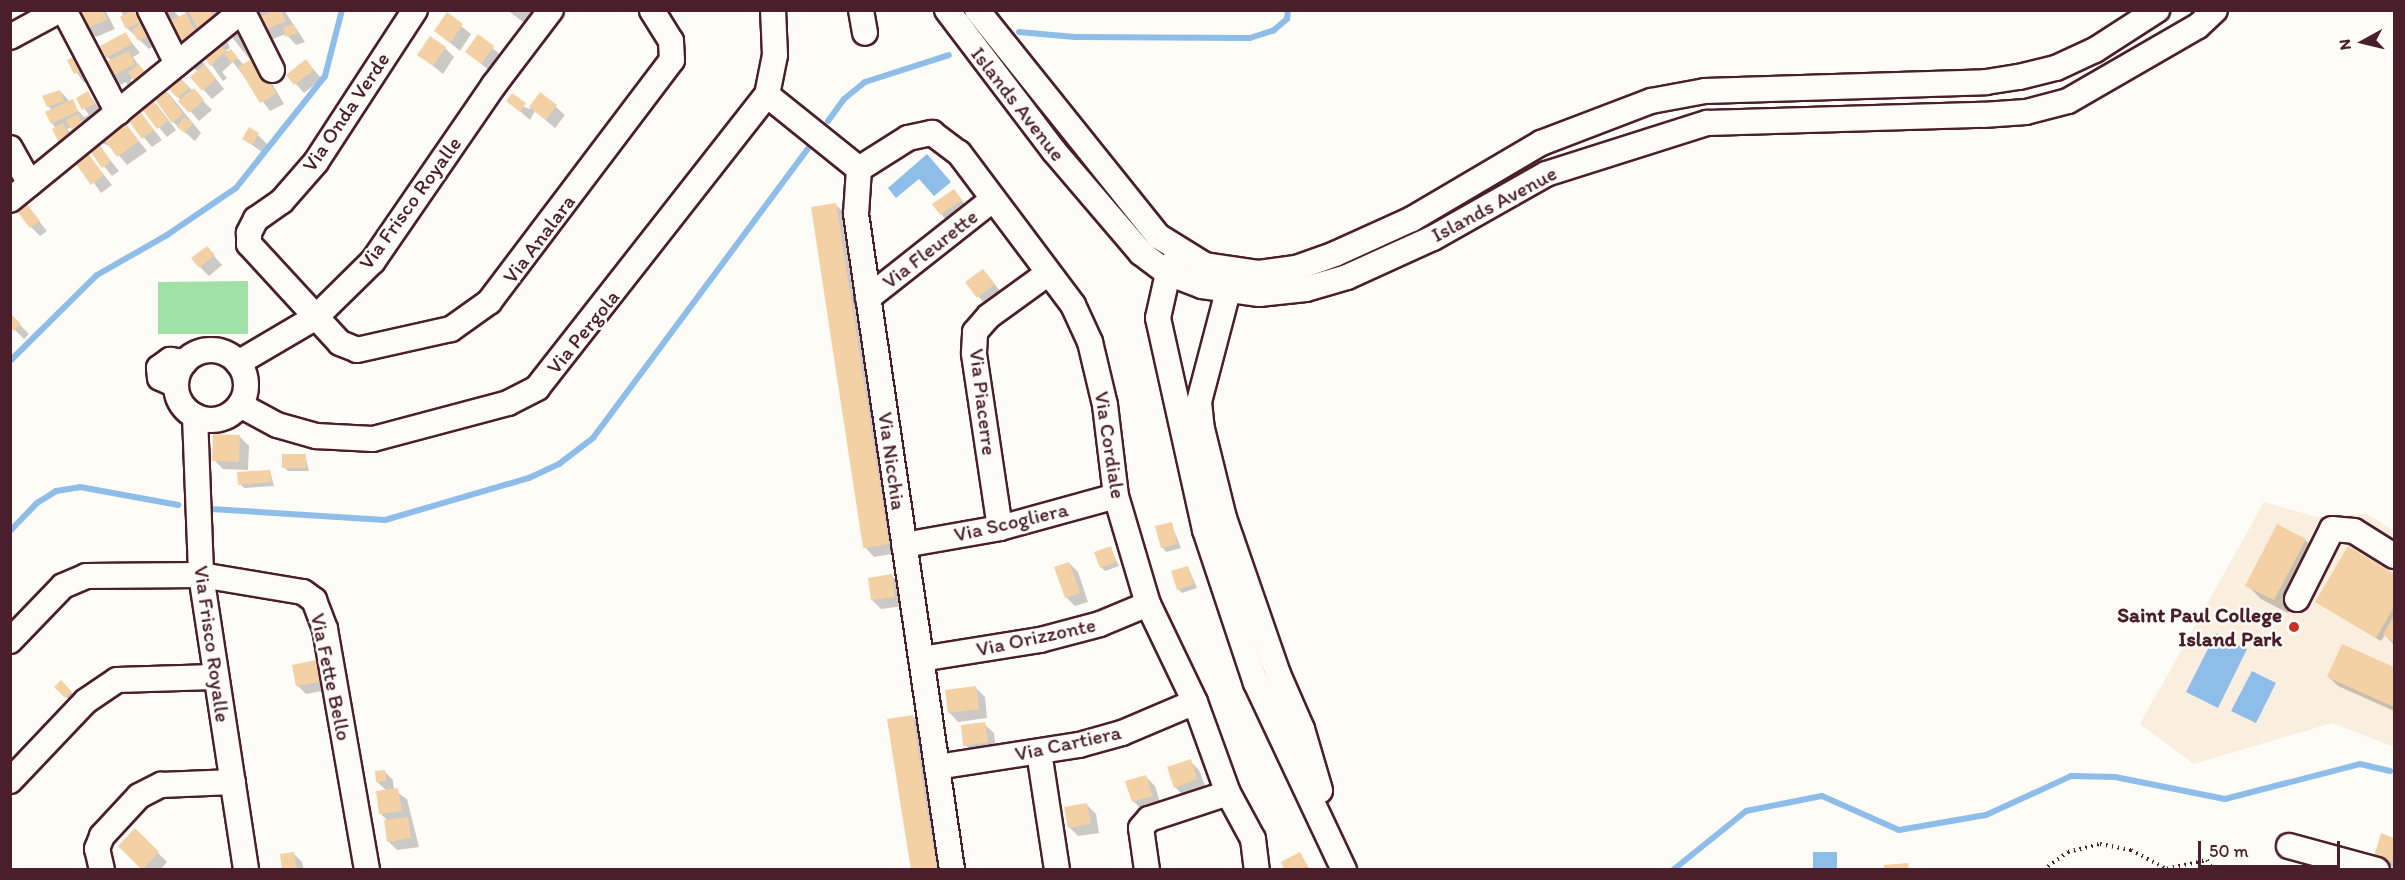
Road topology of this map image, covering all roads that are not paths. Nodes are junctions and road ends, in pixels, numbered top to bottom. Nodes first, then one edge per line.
1 (62, 10) edge
2 (150, 10) edge
3 (415, 10) edge
4 (551, 10) edge
5 (652, 10) edge
6 (773, 10) edge
7 (947, 10) edge
8 (977, 10) edge
9 (2157, 10) edge
10 (2215, 10) edge
11 (242, 11) edge
12 (10, 37) edge
13 (177, 64) junction
14 (272, 70) dead end
15 (767, 95) junction
16 (118, 113) junction
17 (10, 148) edge
18 (859, 169) junction
19 (30, 184) junction
20 (10, 200) edge
21 (991, 201) junction
22 (1174, 263) junction
23 (1047, 274) junction
24 (1232, 282) junction
25 (868, 298) junction
26 (316, 317) junction
27 (238, 363) junction
28 (1188, 404) junction
29 (240, 405) junction
30 (195, 416) junction
31 (1116, 496) junction
32 (1000, 528) junction
33 (904, 545) junction
34 (2394, 556) edge
35 (201, 575) junction
36 (2297, 599) dead end
37 (1148, 604) junction
38 (10, 640) edge
39 (921, 659) junction
40 (214, 677) junction
41 (1195, 702) junction
42 (1040, 752) junction
43 (937, 767) junction
44 (10, 781) edge
45 (233, 782) junction
46 (1228, 793) junction
47 (2289, 846) dead end
48 (1342, 866) edge
49 (2364, 868) edge
50 (102, 870) edge
51 (246, 870) edge
52 (367, 870) edge
53 (951, 870) edge
54 (1057, 870) edge
55 (1147, 870) edge
56 (1257, 870) edge

1 - 12 street
1 - 16 street
2 - 13 street
3 - 26 street, Via Onda Verde
4 - 26 street, Via Frisco Royalle
5 - 26 street, Via Analara
6 - 15 street, Via Pergola
7 - 22 street, Islands Avenue
8 - 22 street, Islands Avenue
9 - 24 street, Islands Avenue
10 - 24 street, Islands Avenue
11 - 13 street
11 - 14 street
13 - 16 street
15 - 18 street
15 - 29 street, Via Pergola
16 - 19 street
17 - 19 street
18 - 21 street, Via Cordiale
18 - 25 street, Via Nicchia
19 - 20 street
21 - 23 street, Via Cordiale
21 - 25 street, Via Fleurette
22 - 24 street, Islands Avenue
22 - 28 street
23 - 31 street, Via Cordiale
23 - 32 street, Via Piacerre
24 - 28 street
25 - 33 street, Via Nicchia
26 - 27 street, Via Frisco Royalle
27 - 29 street
27 - 30 street
28 - 48 street
29 - 30 street
30 - 35 street, Via Frisco Royalle
31 - 32 street, Via Scogliera
31 - 37 street, Via Cordiale
32 - 33 street, Via Scogliera
33 - 39 street, Via Nicchia
34 - 36 street
35 - 38 street, Via Fette Bello
35 - 40 street, Via Frisco Royalle
35 - 52 street, Via Fette Bello
37 - 39 street, Via Orizzonte
37 - 41 street, Via Cordiale
39 - 43 street, Via Nicchia
40 - 44 street
40 - 45 street, Via Frisco Royalle
41 - 42 street, Via Cartiera
41 - 46 street, Via Cordiale
42 - 43 street, Via Cartiera
42 - 54 street
43 - 53 street, Via Nicchia
45 - 50 street
45 - 51 street, Via Frisco Royalle
46 - 55 street
46 - 56 street, Via Cordiale
47 - 49 street

